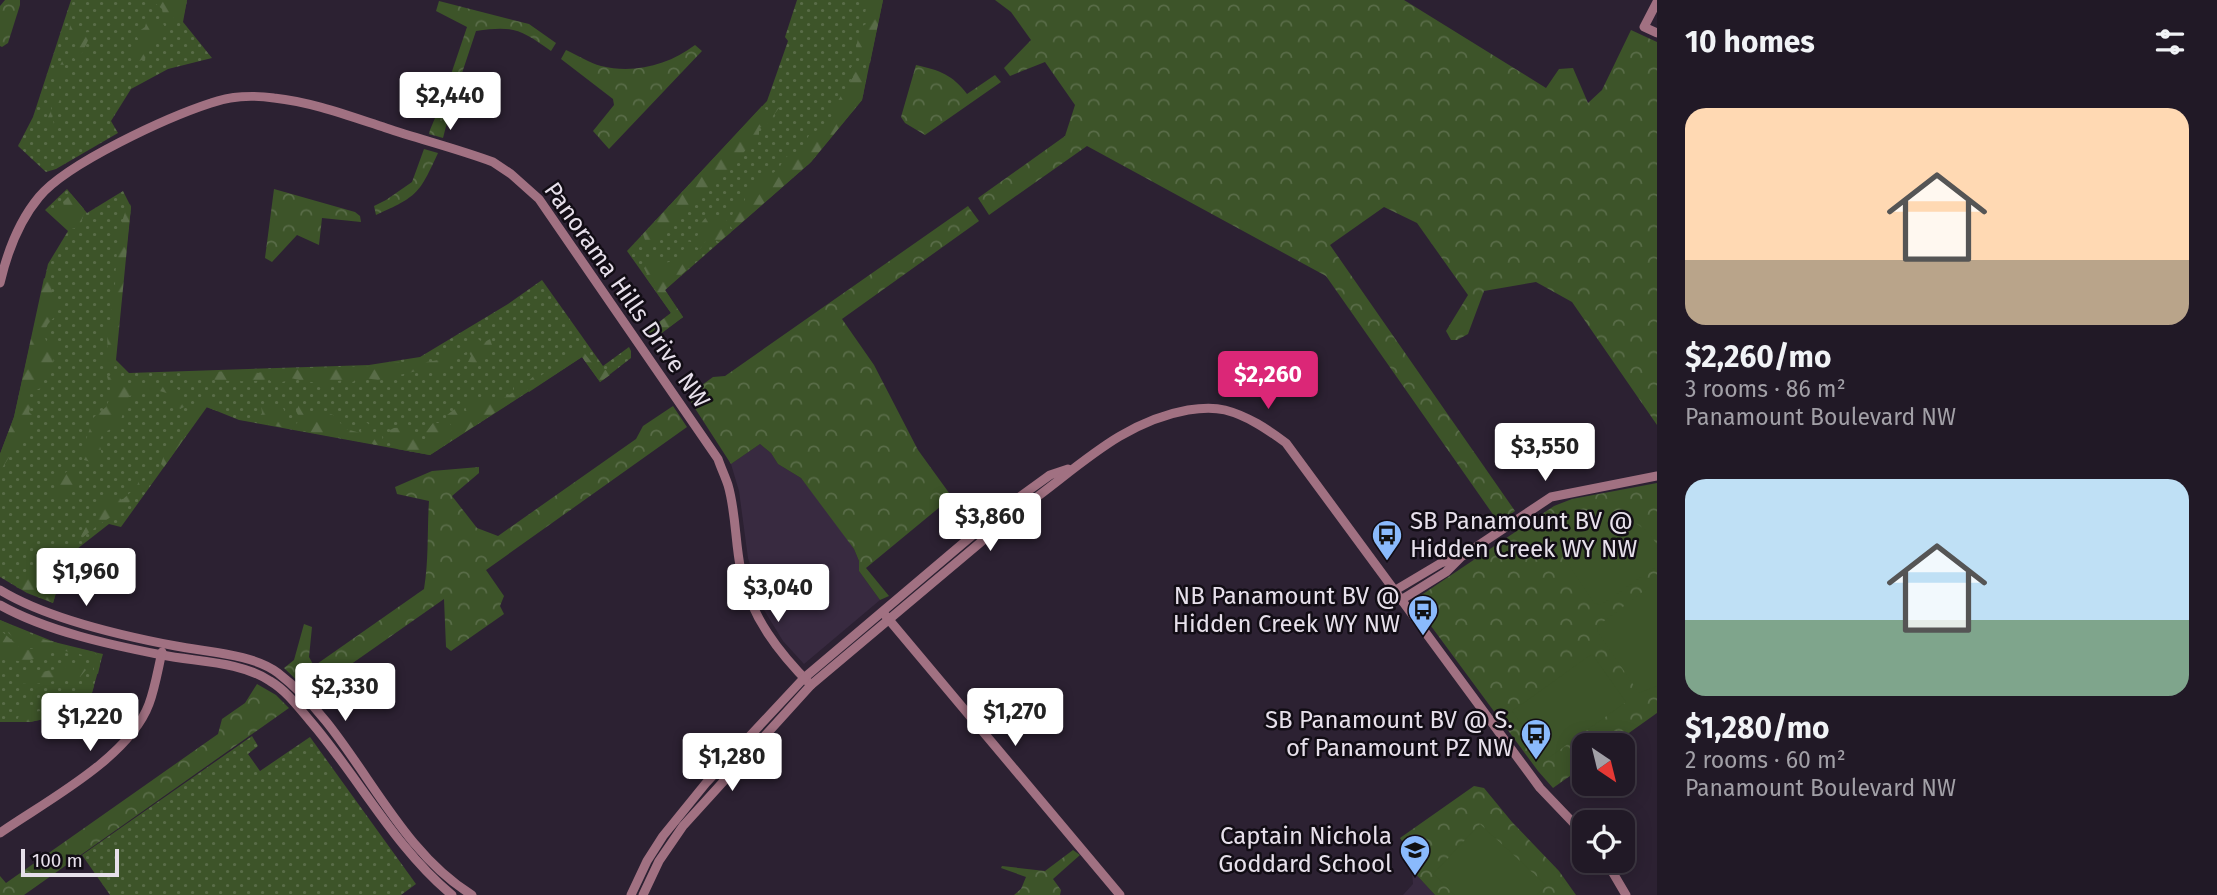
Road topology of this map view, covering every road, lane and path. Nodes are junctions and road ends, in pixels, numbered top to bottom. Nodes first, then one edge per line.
1 (1657, 2) edge
2 (1656, 30) edge
3 (0, 283) edge
4 (1657, 477) edge
5 (1461, 557) junction
6 (0, 590) edge
7 (1394, 591) junction
8 (1401, 600) junction
9 (0, 605) edge
10 (885, 616) junction
11 (164, 644) junction
12 (162, 655) junction
13 (807, 682) junction
14 (1572, 821) edge
15 (0, 833) edge
16 (1612, 873) edge
17 (452, 895) edge
18 (472, 895) edge
19 (631, 895) edge
20 (643, 895) edge
21 (1120, 895) edge
22 (1626, 895) edge

1 - 2 street
3 - 13 street, Panorama Hills Drive NW
4 - 5 street
5 - 7 street
5 - 8 street
6 - 11 street
7 - 8 street
7 - 10 street
8 - 14 street
9 - 12 street
10 - 13 street
10 - 21 street
11 - 12 street
11 - 18 street
12 - 15 street
12 - 17 street
13 - 19 street
13 - 20 street
16 - 22 street

